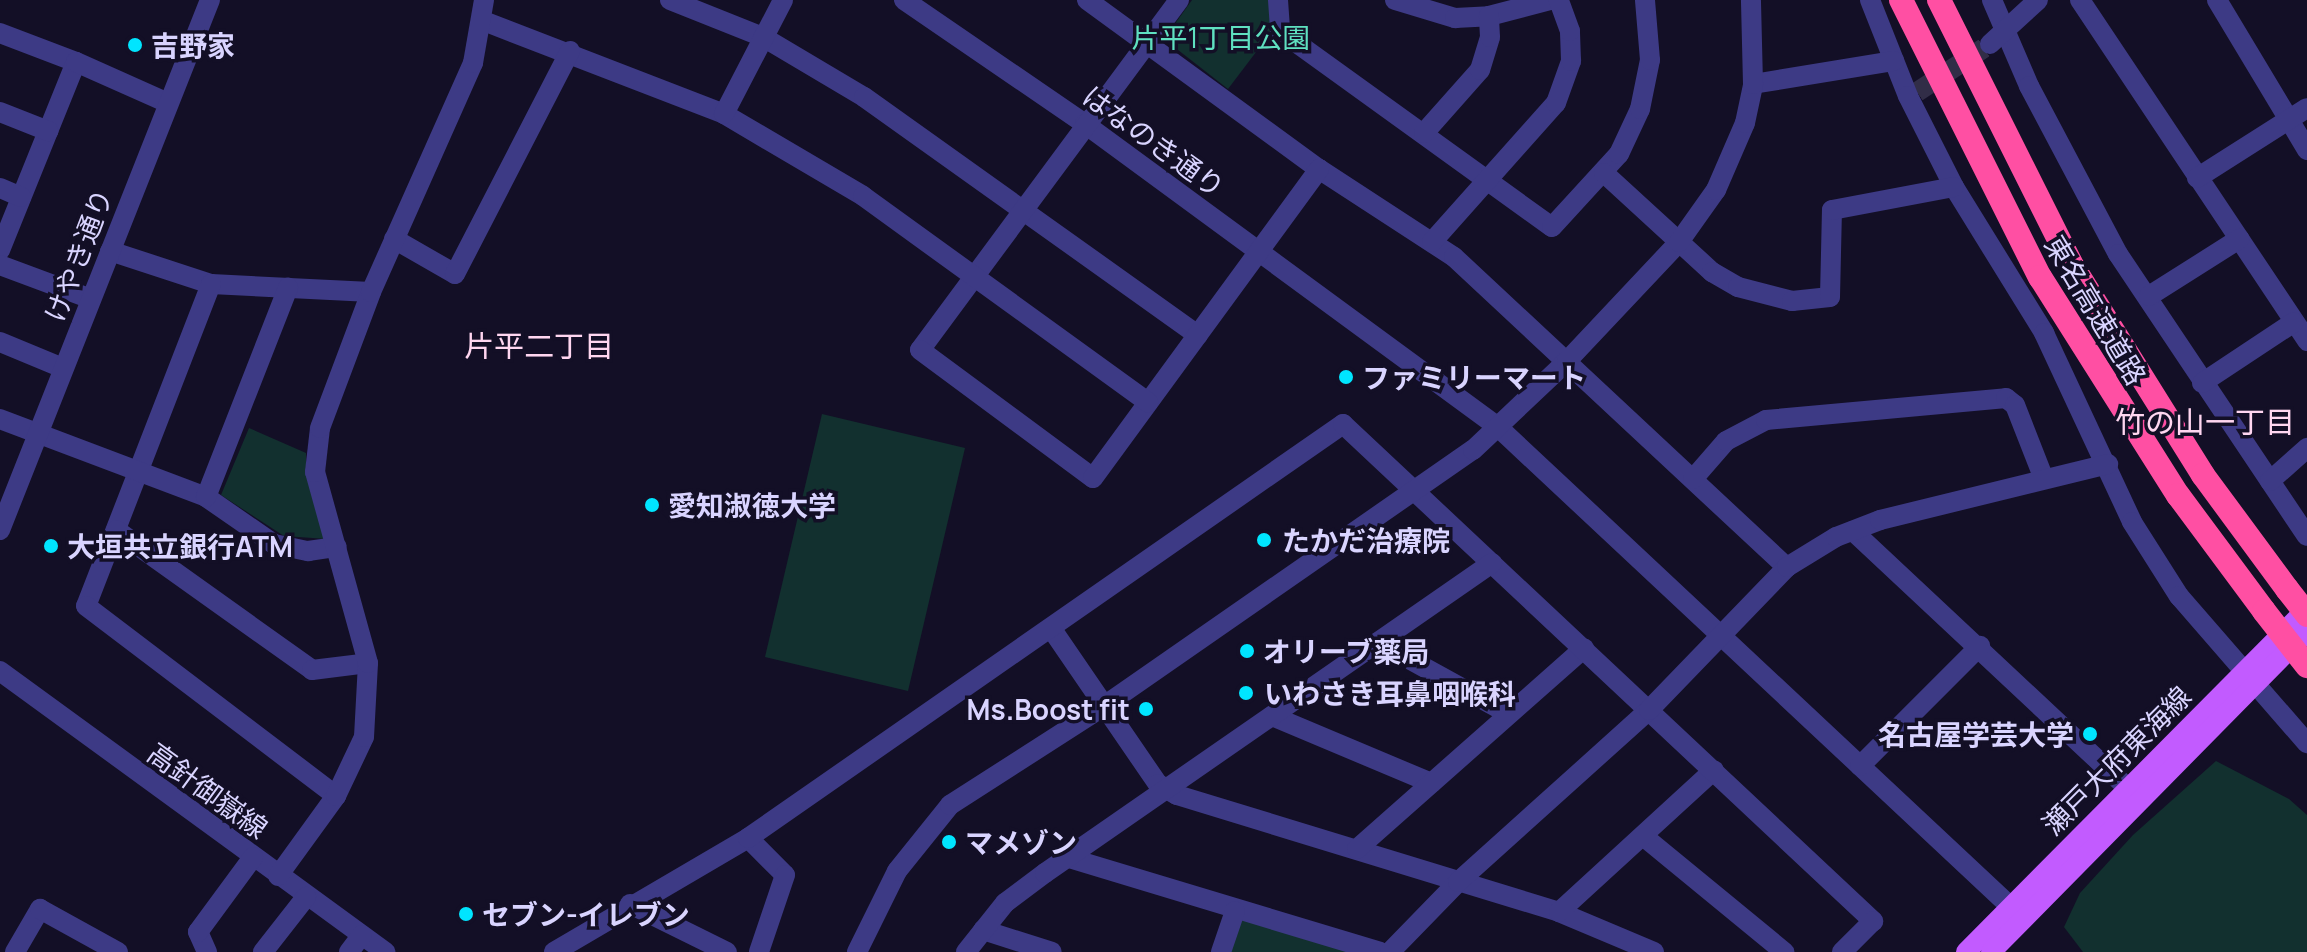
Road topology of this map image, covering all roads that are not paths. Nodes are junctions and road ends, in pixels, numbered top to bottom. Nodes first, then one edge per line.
1 (210, 0) edge
2 (670, 0) edge
3 (783, 0) edge
4 (904, 0) edge
5 (1087, 0) edge
6 (1179, 0) edge
7 (1278, 0) edge
8 (1395, 0) edge
9 (1550, 0) edge
10 (1559, 0) edge
11 (1645, 0) edge
12 (1751, 0) edge
13 (1870, 0) edge
14 (1901, 0) edge
15 (1939, 0) edge
16 (1992, 0) edge
17 (2038, 0) edge
18 (2080, 0) edge
19 (2217, 0) edge
20 (483, 10) edge
21 (1489, 16) junction
22 (0, 33) edge
23 (763, 37) junction
24 (1996, 37) junction
25 (1146, 43) junction
26 (570, 51) junction
27 (1894, 61) junction
28 (76, 62) junction
29 (1753, 84) junction
30 (166, 102) junction
31 (2307, 108) edge
32 (0, 112) edge
33 (724, 114) junction
34 (2289, 119) junction
35 (1085, 124) junction
36 (48, 131) junction
37 (1424, 133) junction
38 (2307, 150) edge
39 (1319, 169) junction
40 (1604, 173) junction
41 (2197, 178) junction
42 (1488, 180) junction
43 (1954, 187) junction
44 (0, 188) edge
45 (21, 197) junction
46 (1025, 209) junction
47 (394, 239) junction
48 (2239, 239) junction
49 (1432, 242) junction
50 (1679, 242) junction
51 (0, 250) edge
52 (110, 251) junction
53 (1259, 252) junction
54 (0, 265) edge
55 (974, 277) junction
56 (211, 284) junction
57 (288, 288) junction
58 (371, 292) junction
59 (2149, 296) junction
60 (91, 299) junction
61 (2294, 322) junction
62 (1198, 335) junction
63 (2307, 341) edge
64 (0, 342) edge
65 (1567, 361) junction
66 (63, 368) junction
67 (2202, 383) junction
68 (1148, 402) junction
69 (0, 419) edge
70 (1498, 427) junction
71 (39, 432) junction
72 (2307, 448) edge
73 (2108, 464) junction
74 (140, 469) junction
75 (1693, 479) junction
76 (2044, 479) junction
77 (2270, 481) junction
78 (1415, 491) junction
79 (206, 497) junction
80 (6, 500) edge
81 (0, 530) edge
82 (116, 530) junction
83 (1853, 531) junction
84 (2307, 536) edge
85 (337, 547) junction
86 (1492, 563) junction
87 (1787, 567) junction
88 (2307, 612) edge
89 (1051, 628) junction
90 (2307, 631) edge
91 (1718, 637) junction
92 (1378, 642) junction
93 (1980, 646) junction
94 (1584, 648) junction
95 (368, 663) junction
96 (2307, 666) edge
97 (0, 671) edge
98 (2249, 679) junction
99 (1104, 706) junction
100 (1649, 710) junction
101 (1509, 714) junction
102 (1272, 716) junction
103 (2307, 743) edge
104 (1860, 766) junction
105 (1714, 770) junction
106 (1431, 783) junction
107 (2128, 788) junction
108 (1167, 789) junction
109 (336, 796) junction
110 (1643, 836) junction
111 (748, 838) junction
112 (1357, 849) junction
113 (253, 857) junction
114 (1069, 858) junction
115 (278, 876) junction
116 (1458, 882) junction
117 (306, 897) junction
118 (630, 904) junction
119 (2011, 907) junction
120 (1235, 911) junction
121 (1559, 912) junction
122 (983, 930) junction
123 (362, 935) junction
124 (15, 952) edge
125 (118, 952) edge
126 (207, 952) edge
127 (263, 952) edge
128 (349, 952) edge
129 (385, 952) edge
130 (554, 952) edge
131 (727, 952) edge
132 (759, 952) edge
133 (857, 952) edge
134 (966, 952) edge
135 (1052, 952) edge
136 (1221, 952) edge
137 (1380, 952) edge
138 (1390, 952) edge
139 (1654, 952) edge
140 (1784, 952) edge
141 (1842, 952) edge
142 (1966, 952) edge
143 (1991, 952) edge

1 - 30 street, けやき通り
2 - 23 street
3 - 23 street
4 - 35 street, はなのき通り
5 - 25 street
6 - 25 street
7 - 37 street
8 - 21 street
9 - 21 street
10 - 42 street
11 - 40 street
12 - 29 street
13 - 27 street
14 - 96 highway, 東名高速道路, bridge
15 - 88 highway, 東名高速道路, bridge
16 - 24 street
17 - 24 street
18 - 41 street
19 - 34 street
20 - 26 street
20 - 47 street
21 - 37 street
22 - 28 street
23 - 33 street
23 - 46 street
24 - 59 street
25 - 35 street
25 - 39 street
26 - 33 street
26 - 47 street
27 - 29 street
27 - 43 street
28 - 30 street
28 - 36 street
29 - 50 street
30 - 52 street, けやき通り
31 - 34 street
32 - 36 street
33 - 55 street
34 - 38 street
34 - 41 street
35 - 46 street
35 - 53 street, はなのき通り
36 - 45 street
37 - 42 street
39 - 49 street
39 - 53 street
40 - 42 street
40 - 50 street
41 - 48 street
42 - 49 street
43 - 50 street
43 - 73 street
44 - 45 street
45 - 51 street
46 - 55 street
46 - 62 street
47 - 58 street
48 - 59 street
48 - 61 street
49 - 65 street
50 - 65 street
52 - 56 street
52 - 60 street, けやき通り
53 - 62 street
53 - 70 street, はなのき通り
54 - 60 street
55 - 68 street
55 - 68 street
56 - 57 street
56 - 74 street
57 - 58 street
57 - 79 street
58 - 85 street
59 - 67 street
60 - 66 street, けやき通り
61 - 63 street
61 - 67 street
62 - 68 street
64 - 66 street
65 - 70 street
65 - 75 street
66 - 71 street, けやき通り
67 - 77 street
69 - 71 street
70 - 78 street
70 - 91 street, はなのき通り
71 - 74 street
71 - 80 street, けやき通り
72 - 77 street
73 - 76 street
73 - 98 street
74 - 79 street
74 - 82 street
75 - 76 street
75 - 87 street
76 - 83 street
77 - 84 street
78 - 86 street
78 - 89 street
78 - 99 street
79 - 85 street
80 - 81 street, けやき通り
82 - 95 street
82 - 109 street
83 - 87 street
83 - 93 street
85 - 95 street
86 - 92 street
86 - 94 street
87 - 91 street
88 - 98 main road, 瀬戸大府東海線
89 - 99 street
89 - 111 street
90 - 98 main road, 瀬戸大府東海線
91 - 100 street
91 - 104 street, はなのき通り
92 - 101 street
92 - 102 street
93 - 104 street
93 - 107 street
94 - 100 street
94 - 101 street
95 - 109 street
97 - 113 street, 高針御嶽線
98 - 103 street
98 - 107 main road, 瀬戸大府東海線
98 - 143 main road, 瀬戸大府東海線
99 - 108 street
99 - 133 street
100 - 105 street
100 - 116 street
101 - 106 street
102 - 106 street
102 - 108 street
104 - 119 street, はなのき通り
105 - 110 street
105 - 141 street
106 - 112 street
107 - 119 main road, 瀬戸大府東海線
108 - 112 street
108 - 114 street
109 - 115 street
110 - 121 street
110 - 140 street
111 - 118 street
111 - 132 street
112 - 116 street
113 - 115 street, 高針御嶽線
113 - 126 street
114 - 120 street
114 - 122 street
115 - 117 street, 高針御嶽線
116 - 121 street
116 - 138 street
117 - 123 street, 高針御嶽線
117 - 127 street
118 - 130 street
118 - 131 street
119 - 142 main road, 瀬戸大府東海線
120 - 136 street
120 - 137 street
121 - 139 street
122 - 134 street
122 - 135 street
123 - 128 street
123 - 129 street, 高針御嶽線
124 - 125 street

